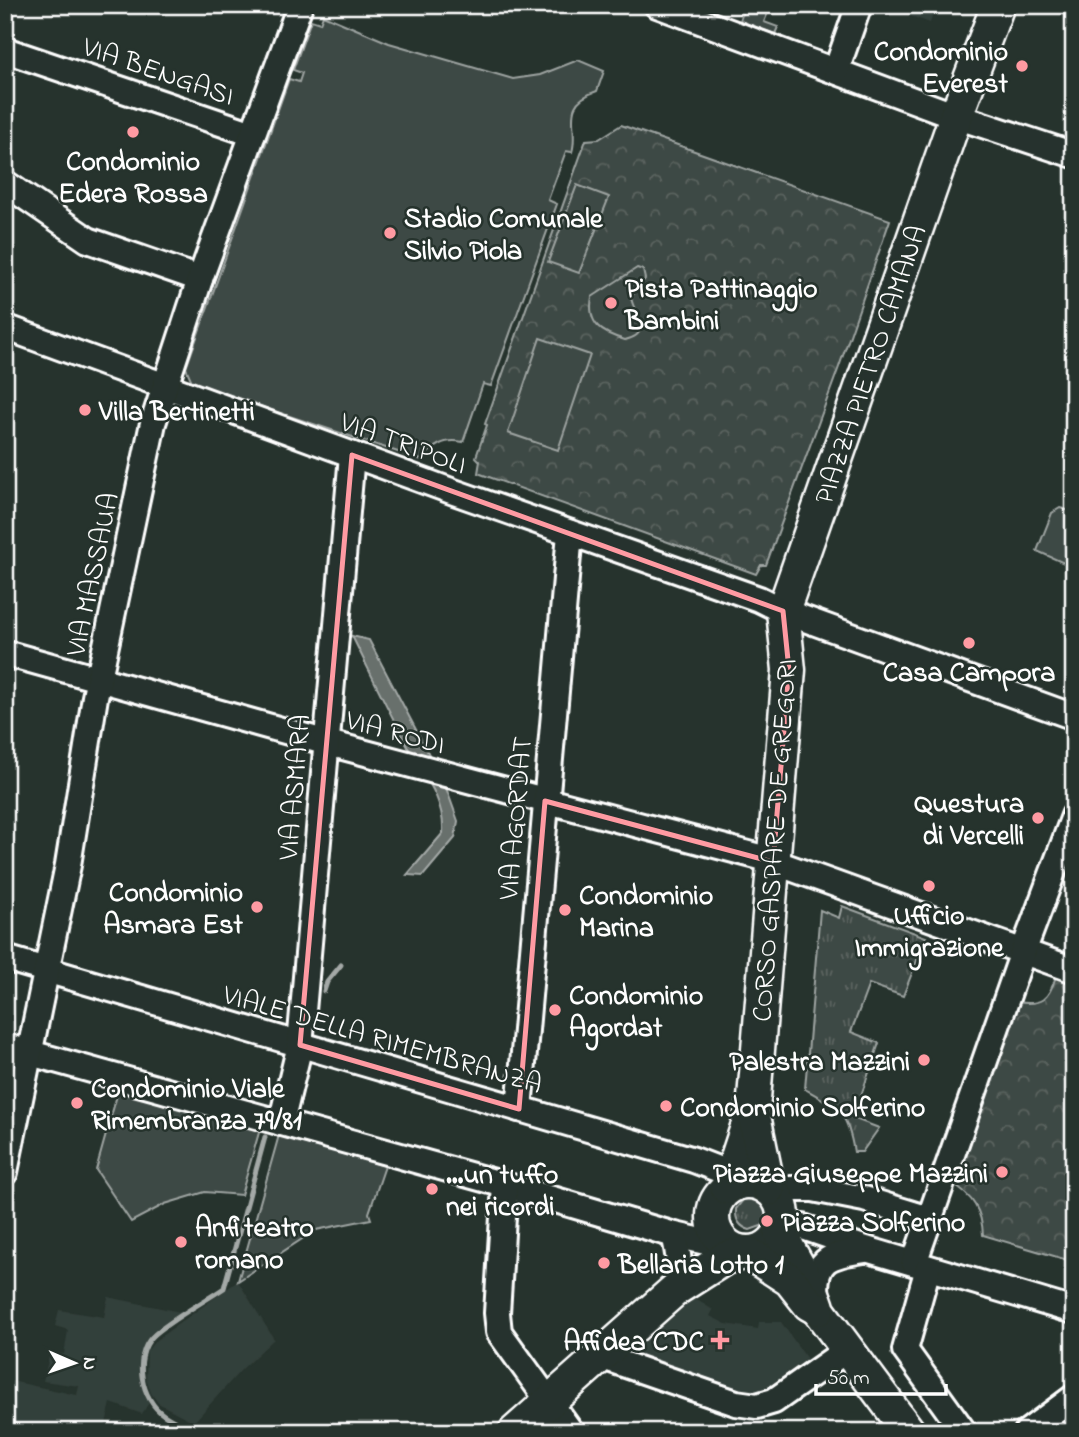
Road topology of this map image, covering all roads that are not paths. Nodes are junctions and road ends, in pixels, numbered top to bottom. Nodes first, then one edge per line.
1 (300, 5) edge
2 (657, 5) edge
3 (859, 5) edge
4 (998, 5) edge
5 (5, 50) edge
6 (836, 71) junction
7 (956, 116) junction
8 (253, 134) junction
9 (1074, 155) edge
10 (5, 183) edge
11 (201, 279) junction
12 (5, 327) edge
13 (164, 385) junction
14 (352, 455) junction
15 (570, 533) junction
16 (783, 611) junction
17 (5, 653) edge
18 (99, 678) junction
19 (1074, 717) edge
20 (328, 743) junction
21 (544, 802) junction
22 (1074, 816) edge
23 (787, 867) junction
24 (1023, 952) junction
25 (5, 958) edge
26 (46, 970) junction
27 (1074, 970) edge
28 (300, 1045) junction
29 (5, 1046) edge
30 (29, 1053) junction
31 (519, 1109) junction
32 (750, 1117) junction
33 (281, 1123) junction
34 (699, 1162) junction
35 (5, 1172) edge
36 (742, 1184) junction
37 (505, 1185) junction
38 (929, 1219) junction
39 (780, 1231) junction
40 (674, 1235) junction
41 (726, 1244) junction
42 (866, 1249) junction
43 (921, 1266) junction
44 (676, 1289) junction
45 (818, 1305) junction
46 (1074, 1311) edge
47 (848, 1349) junction
48 (600, 1356) junction
49 (1074, 1397) edge
50 (549, 1401) junction
51 (515, 1432) edge
52 (570, 1432) edge
53 (909, 1432) edge
54 (964, 1432) edge
55 (1027, 1432) edge

1 - 8 street, VIA MASSAUA
2 - 6 street
3 - 6 street
4 - 7 main road, PIAZZA PIETRO CAMANA
5 - 8 street, VIA BENGASI
6 - 7 street
7 - 9 street
7 - 16 main road, PIAZZA PIETRO CAMANA
8 - 11 street, VIA MASSAUA
10 - 11 street
11 - 13 street, VIA MASSAUA
12 - 13 street, VIA TRIPOLI
13 - 14 street, VIA TRIPOLI
13 - 18 street, VIA MASSAUA
14 - 15 street, VIA TRIPOLI
14 - 20 street, VIA ASMARA
15 - 16 street, VIA TRIPOLI
15 - 21 street, VIA AGORDAT
16 - 19 street, VIA TRIPOLI
16 - 23 main road, CORSO GASPARE DE GREGORI
17 - 18 street, VIA RODI
18 - 20 street, VIA RODI
18 - 26 street, VIA MASSAUA
20 - 21 street, VIA RODI
20 - 28 street, VIA ASMARA
21 - 23 street, VIA RODI
21 - 31 street, VIA AGORDAT
22 - 24 street
23 - 24 street, VIA RODI
23 - 32 main road, CORSO GASPARE DE GREGORI
24 - 27 street
24 - 38 street
25 - 26 street, VIALE DELLA RIMEMBRANZA
26 - 28 street, VIALE DELLA RIMEMBRANZA
26 - 30 street, VIA MASSAUA
28 - 31 street, VIALE DELLA RIMEMBRANZA
28 - 33 street, VIA ASMARA
29 - 30 street
30 - 33 street
30 - 35 street, VIA MASSAUA
31 - 34 street, VIALE DELLA RIMEMBRANZA
32 - 34 street
32 - 36 main road, CORSO GASPARE DE GREGORI
33 - 37 street
34 - 36 street, VIALE DELLA RIMEMBRANZA
36 - 38 street
36 - 39 main road
36 - 41 main road
37 - 40 street
37 - 50 street
38 - 43 street
39 - 41 main road
39 - 42 street
39 - 45 main road
40 - 41 street
40 - 44 street
41 - 44 main road
41 - 44 main road
41 - 45 main road
42 - 43 street
42 - 45 street
43 - 46 street
43 - 54 street
44 - 48 main road
45 - 47 main road
47 - 48 street
47 - 53 main road
48 - 50 main road
49 - 55 street
50 - 51 main road
50 - 52 street

